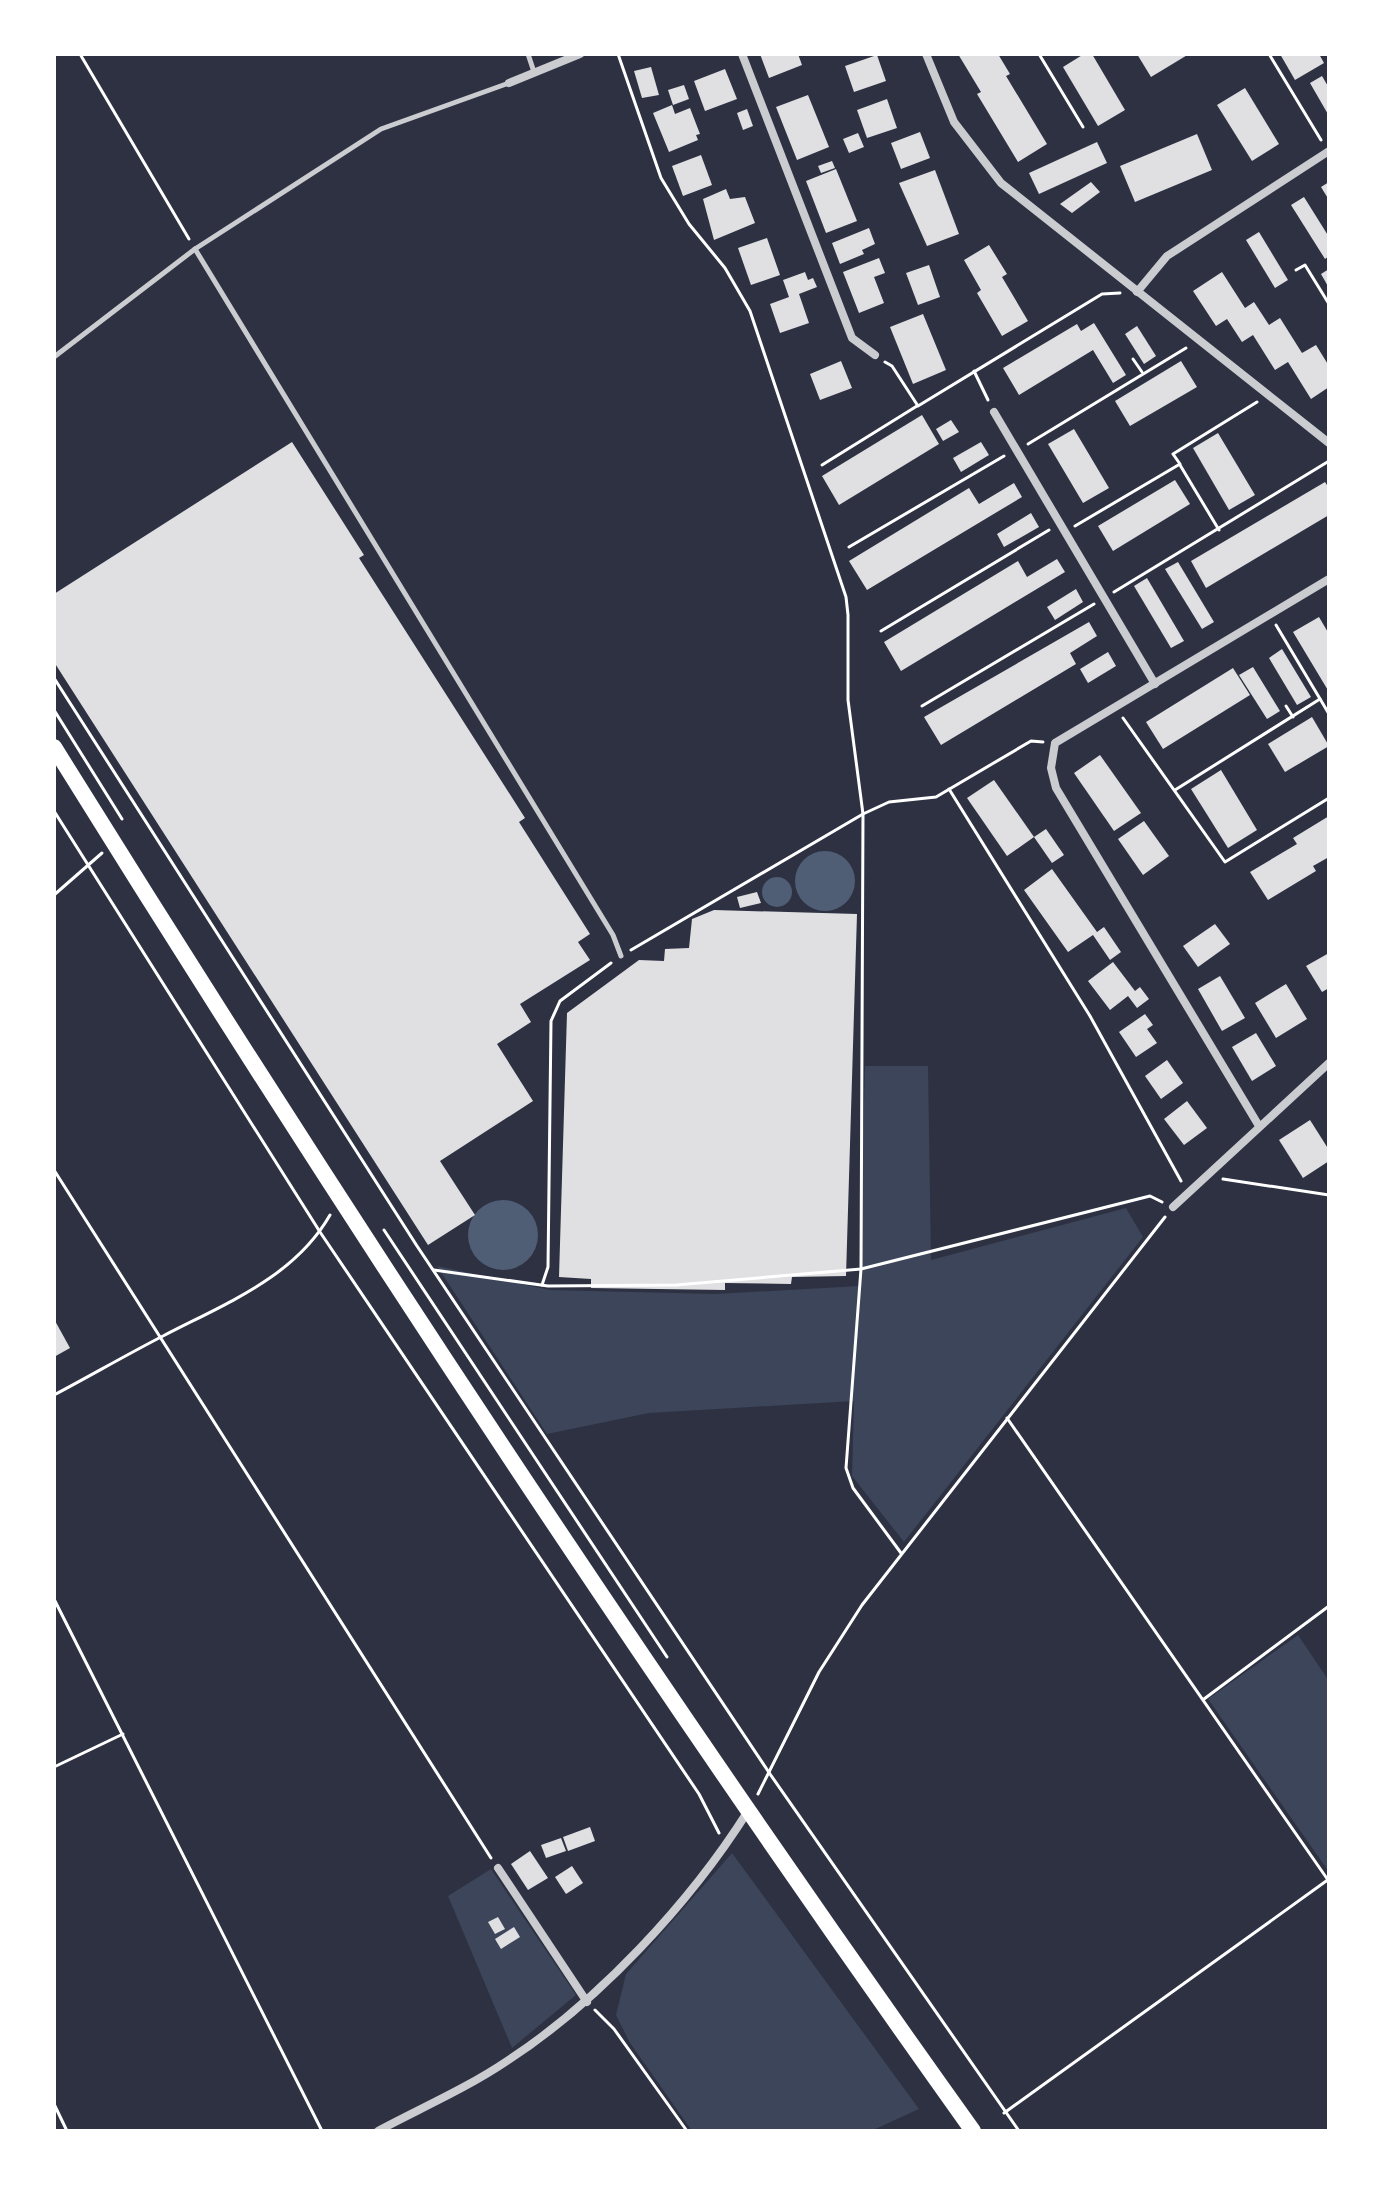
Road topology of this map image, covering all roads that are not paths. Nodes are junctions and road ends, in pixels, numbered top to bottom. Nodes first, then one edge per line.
1 (528, 54) edge
2 (580, 54) edge
3 (742, 54) edge
4 (926, 54) edge
5 (534, 73) junction
6 (509, 83) joint
7 (1328, 151) edge
8 (195, 249) junction
9 (1137, 292) junction
10 (875, 355) road end
11 (54, 357) edge
12 (994, 412) road end
13 (1329, 443) edge
14 (1329, 579) edge
15 (1155, 684) junction
16 (54, 747) edge
17 (621, 956) road end
18 (1329, 1063) edge
19 (1259, 1126) junction
20 (1173, 1207) road end
21 (748, 1811) junction
22 (498, 1868) road end
23 (587, 2002) junction
24 (378, 2131) edge
25 (973, 2131) edge

1 - 5 lane
2 - 5 street
3 - 10 street
4 - 9 street
5 - 6 street
6 - 8 lane
7 - 9 street
8 - 11 lane
8 - 17 lane
9 - 13 street
12 - 15 street
14 - 15 street
15 - 19 street
16 - 21 main road
18 - 19 street
19 - 20 street
21 - 23 street
21 - 25 main road
22 - 23 street
23 - 24 street

